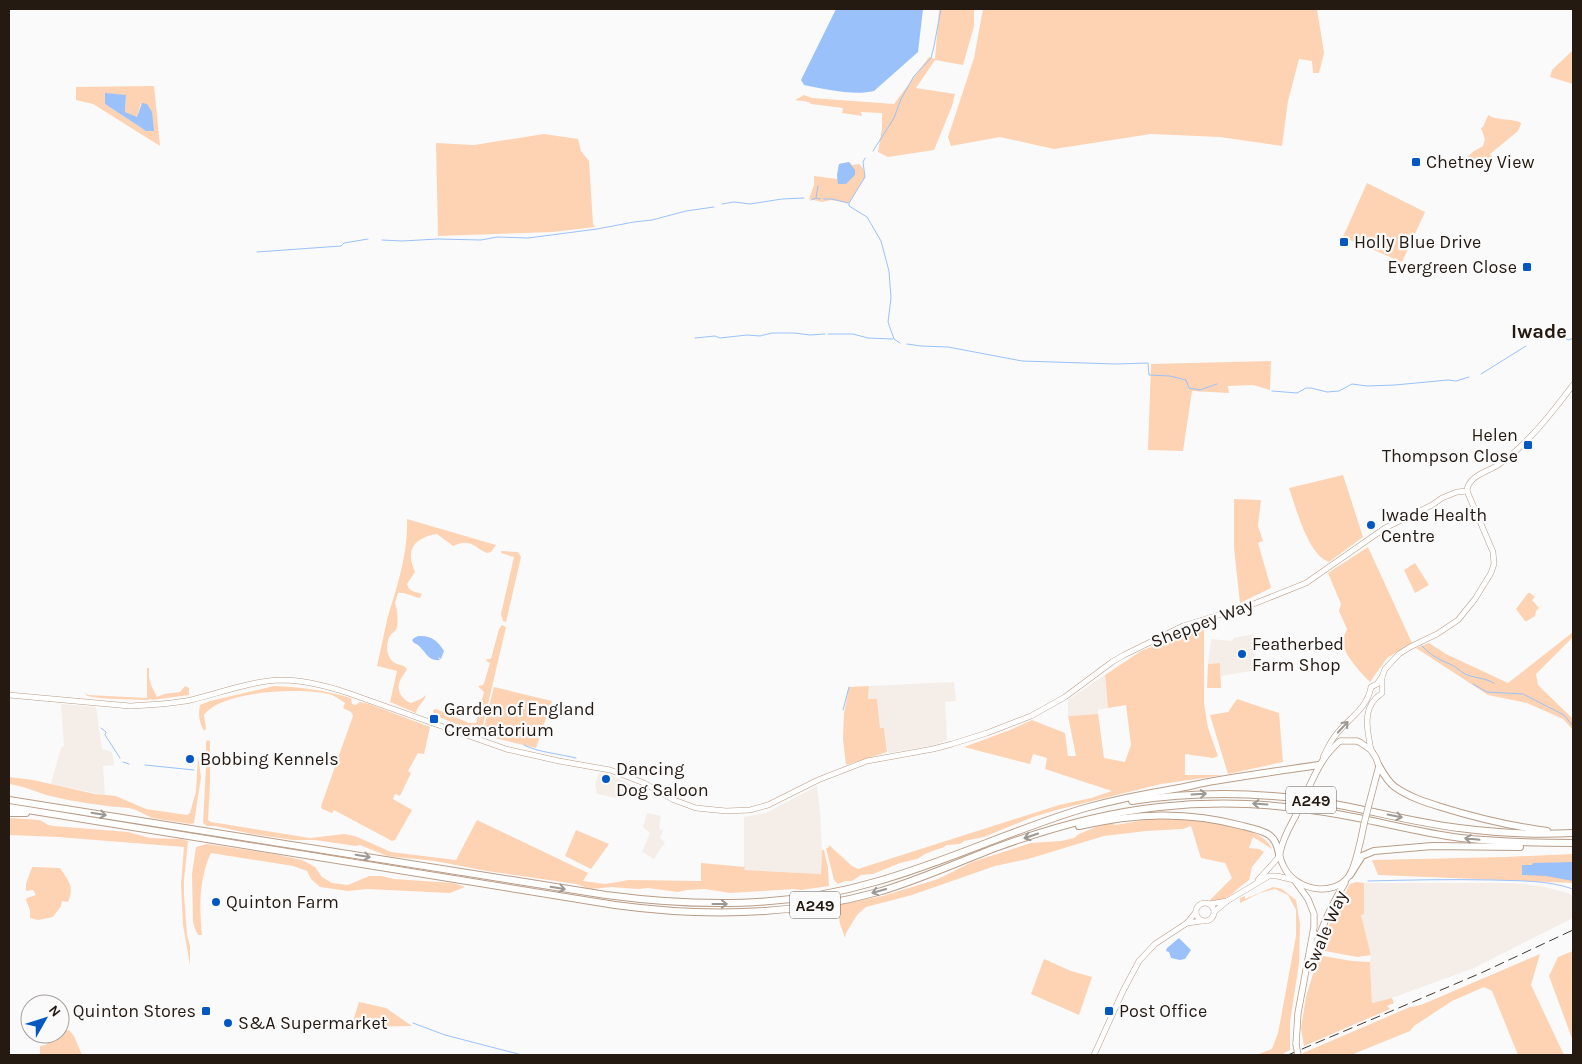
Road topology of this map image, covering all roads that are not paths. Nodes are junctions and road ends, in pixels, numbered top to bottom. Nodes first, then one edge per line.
1 (1573, 385) edge
2 (1467, 491) junction
3 (1382, 677) junction
4 (1376, 684) junction
5 (1383, 689) junction
6 (1371, 693) junction
7 (9, 695) edge
8 (1378, 696) junction
9 (1371, 750) junction
10 (1319, 765) junction
11 (1379, 766) junction
12 (9, 795) edge
13 (9, 800) edge
14 (51, 806) junction
15 (9, 807) edge
16 (9, 813) edge
17 (47, 814) junction
18 (1048, 820) junction
19 (1052, 829) junction
20 (1573, 833) edge
21 (1573, 843) edge
22 (1280, 854) junction
23 (1350, 875) junction
24 (1295, 880) junction
25 (1254, 884) junction
26 (1227, 901) junction
27 (1210, 904) junction
28 (1196, 912) junction
29 (1214, 912) junction
30 (1202, 921) junction
31 (1187, 923) junction
32 (1302, 988) junction
33 (1094, 1055) edge
34 (1298, 1055) edge

1 - 2 street
2 - 3 street
2 - 7 street, Sheppey Way
3 - 4 street
3 - 5 street
4 - 5 street
4 - 6 street
5 - 8 street
6 - 8 street
10 -> 6 street
8 - 9 street
9 - 10 main road
9 - 11 main road
10 - 18 highway, A249
10 - 22 main road, bridge
11 - 20 highway, A249
11 - 23 main road, Swale Way, bridge
12 - 14 highway
13 - 14 highway, A249
14 -> 18 highway, A249
15 - 17 highway, A249
16 - 17 highway
19 -> 17 highway, A249
18 -> 20 highway, A249
21 -> 19 highway, A249
19 - 22 highway, A249
21 - 23 highway, A249
22 - 24 main road, Swale Way
22 - 25 street
23 - 24 main road
23 - 32 main road, Swale Way
24 - 25 street
24 - 32 main road, Swale Way
25 - 26 street
26 - 27 street
26 - 29 street
27 - 28 street
27 - 29 street
28 - 30 street
28 - 31 street
29 - 30 street
30 - 31 street
31 - 33 street
32 - 34 main road, Swale Way, bridge

